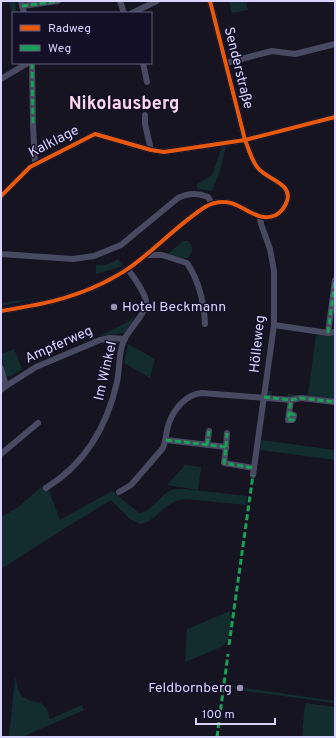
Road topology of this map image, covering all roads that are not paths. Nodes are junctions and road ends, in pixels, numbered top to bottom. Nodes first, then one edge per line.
1 (58, 1) edge
2 (120, 1) edge
3 (157, 1) edge
4 (210, 1) edge
5 (22, 7) edge
6 (124, 12) edge
7 (134, 12) edge
8 (335, 44) edge
9 (226, 63) junction
10 (26, 64) edge
11 (32, 64) edge
12 (143, 64) edge
13 (1, 79) edge
14 (147, 82) dead end
15 (145, 115) dead end
16 (335, 117) edge
17 (245, 140) junction
18 (151, 150) junction
19 (35, 164) junction
20 (1, 196) edge
21 (212, 204) junction
22 (260, 216) junction
23 (1, 254) edge
24 (146, 255) junction
25 (128, 269) junction
26 (335, 280) edge
27 (1, 311) edge
28 (204, 324) dead end
29 (274, 325) junction
30 (335, 332) edge
31 (328, 333) junction
32 (125, 339) junction
33 (1, 368) edge
34 (4, 388) edge
35 (264, 397) junction
36 (291, 400) junction
37 (335, 402) edge
38 (289, 413) dead end
39 (38, 423) dead end
40 (209, 431) dead end
41 (227, 433) dead end
42 (166, 440) junction
43 (207, 445) junction
44 (226, 447) junction
45 (1, 454) edge
46 (254, 468) junction
47 (253, 475) dead end
48 (46, 488) dead end
49 (119, 492) dead end

1 - 5 street
2 - 6 street
3 - 7 street
4 - 9 street, Senderstraße
8 - 9 street
9 - 17 street, Senderstraße
10 - 13 street
11 - 19 street
12 - 14 street
15 - 18 street
16 - 17 street, Kalklage
17 - 18 street, Kalklage
17 - 22 street, Senderstraße
18 - 19 street, Kalklage
19 - 20 street, Kalklage
21 - 22 street
21 - 23 street
21 - 24 street
22 - 29 street, Hölleweg
24 - 25 street
24 - 28 street
25 - 27 street
25 - 32 street, Im Winkel
26 - 31 street
29 - 31 street
29 - 35 street, Hölleweg
30 - 31 street
32 - 34 street, Ampferweg
32 - 48 street, Im Winkel
33 - 34 street
35 - 36 street
35 - 42 street
35 - 46 street, Hölleweg
36 - 37 street
36 - 38 street
39 - 45 street
40 - 43 street
41 - 44 street
42 - 43 street
42 - 49 street
43 - 44 street
44 - 46 street
46 - 47 street, Hölleweg

